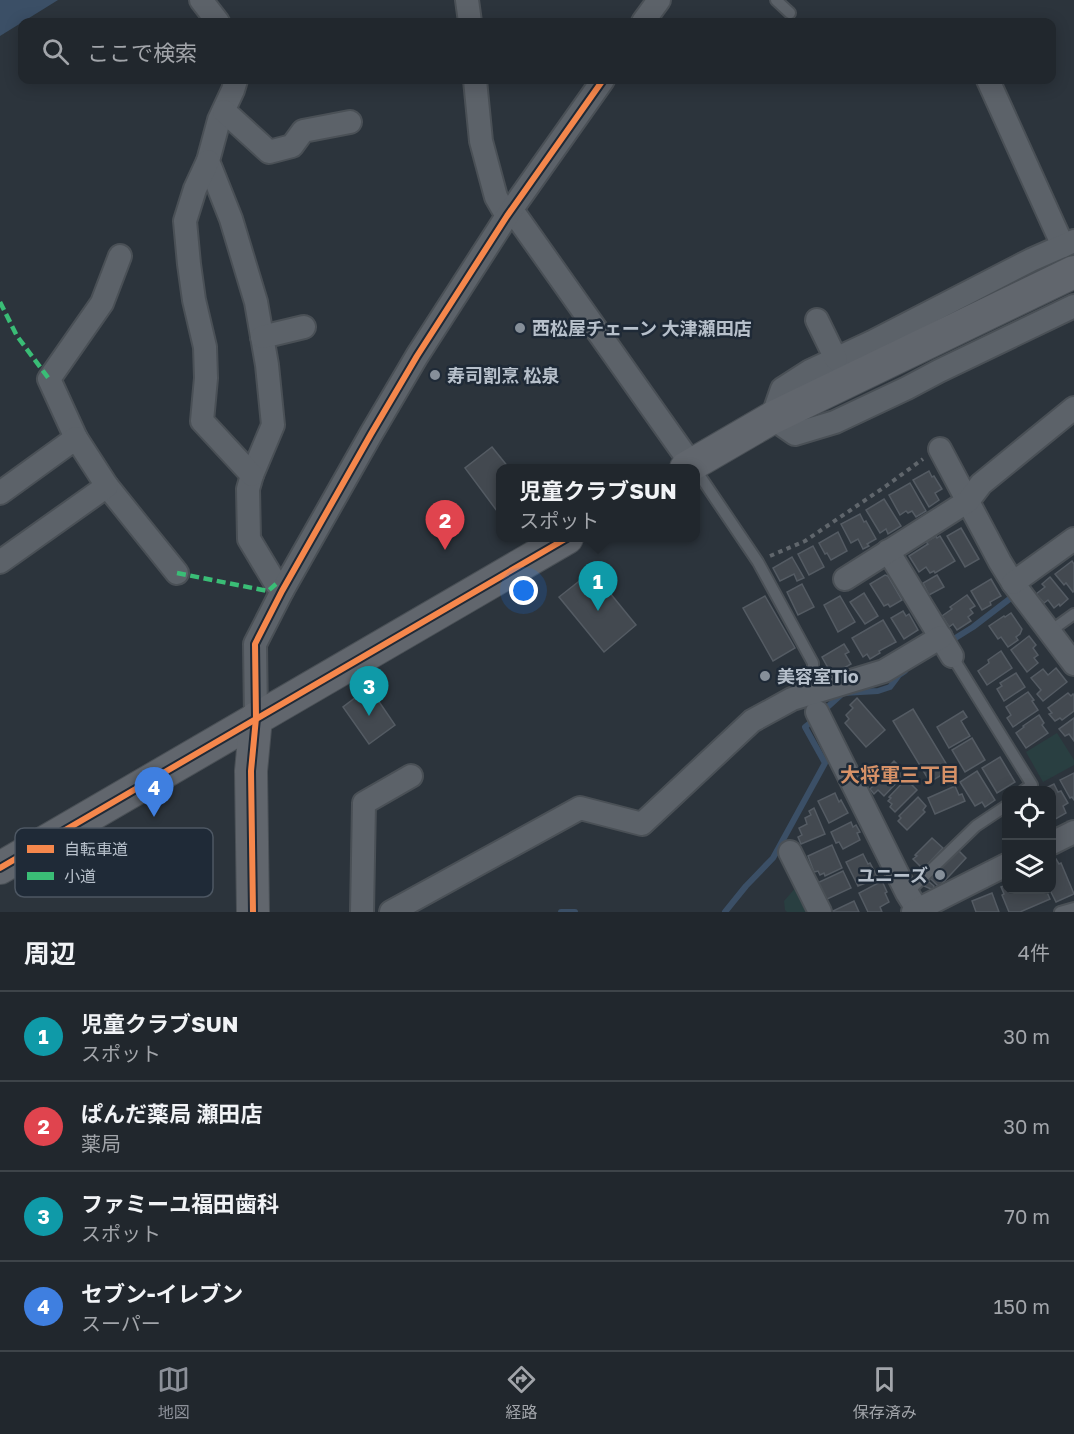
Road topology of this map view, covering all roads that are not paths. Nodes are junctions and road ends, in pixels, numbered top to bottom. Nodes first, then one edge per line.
1 (201, 0) edge
2 (467, 0) edge
3 (659, 0) edge
4 (776, 0) edge
5 (790, 13) dead end
6 (215, 18) edge
7 (469, 18) edge
8 (646, 18) edge
9 (235, 84) edge
10 (475, 84) edge
11 (600, 84) edge
12 (990, 84) edge
13 (224, 111) junction
14 (350, 122) dead end
15 (208, 161) junction
16 (510, 213) junction
17 (1070, 253) edge
18 (120, 256) dead end
19 (1074, 306) edge
20 (817, 320) dead end
21 (304, 327) dead end
22 (262, 337) junction
23 (836, 359) junction
24 (1074, 408) edge
25 (772, 418) junction
26 (76, 438) junction
27 (940, 450) road end
28 (689, 464) edge
29 (698, 464) edge
30 (252, 475) junction
31 (700, 479) edge
32 (107, 486) junction
33 (0, 493) edge
34 (968, 501) junction
35 (1074, 539) edge
36 (558, 542) edge
37 (888, 551) junction
38 (0, 562) edge
39 (177, 573) dead end
40 (845, 579) dead end
41 (1018, 590) junction
42 (282, 591) junction
43 (1074, 614) edge
44 (1050, 632) junction
45 (945, 644) junction
46 (1074, 664) edge
47 (818, 711) junction
48 (256, 718) junction
49 (411, 776) dead end
50 (1030, 786) edge
51 (1002, 807) edge
52 (61, 828) edge
53 (1074, 832) edge
54 (1056, 841) edge
55 (790, 852) dead end
56 (1002, 867) edge
57 (914, 907) edge
58 (1074, 908) edge
59 (253, 912) edge
60 (362, 912) edge
61 (391, 912) edge
62 (820, 912) edge
63 (1060, 912) edge

1 - 6 street
2 - 7 street
3 - 8 street
4 - 5 lane
9 - 13 street
10 - 16 street
11 - 16 street
12 - 17 street
13 - 14 street
13 - 15 street
15 - 22 street
15 - 30 street
16 - 28 street
16 - 42 street
17 - 23 street
17 - 25 street
18 - 26 street
19 - 25 street
20 - 23 street
21 - 22 street
22 - 30 street
23 - 25 street
24 - 34 street
25 - 29 street
26 - 32 street
26 - 33 street
27 - 34 street
30 - 42 street
31 - 47 lane
32 - 38 street
32 - 39 street
34 - 37 street
34 - 41 street
35 - 41 street
36 - 48 street
37 - 40 street
37 - 45 street
41 - 44 street
42 - 48 street
43 - 44 lane
44 - 46 street
45 - 47 street
45 - 50 lane
47 - 57 street
47 - 61 street
48 - 52 street
48 - 59 street
49 - 60 street
51 - 57 lane
53 - 54 street
55 - 62 street
56 - 57 street
58 - 63 lane

